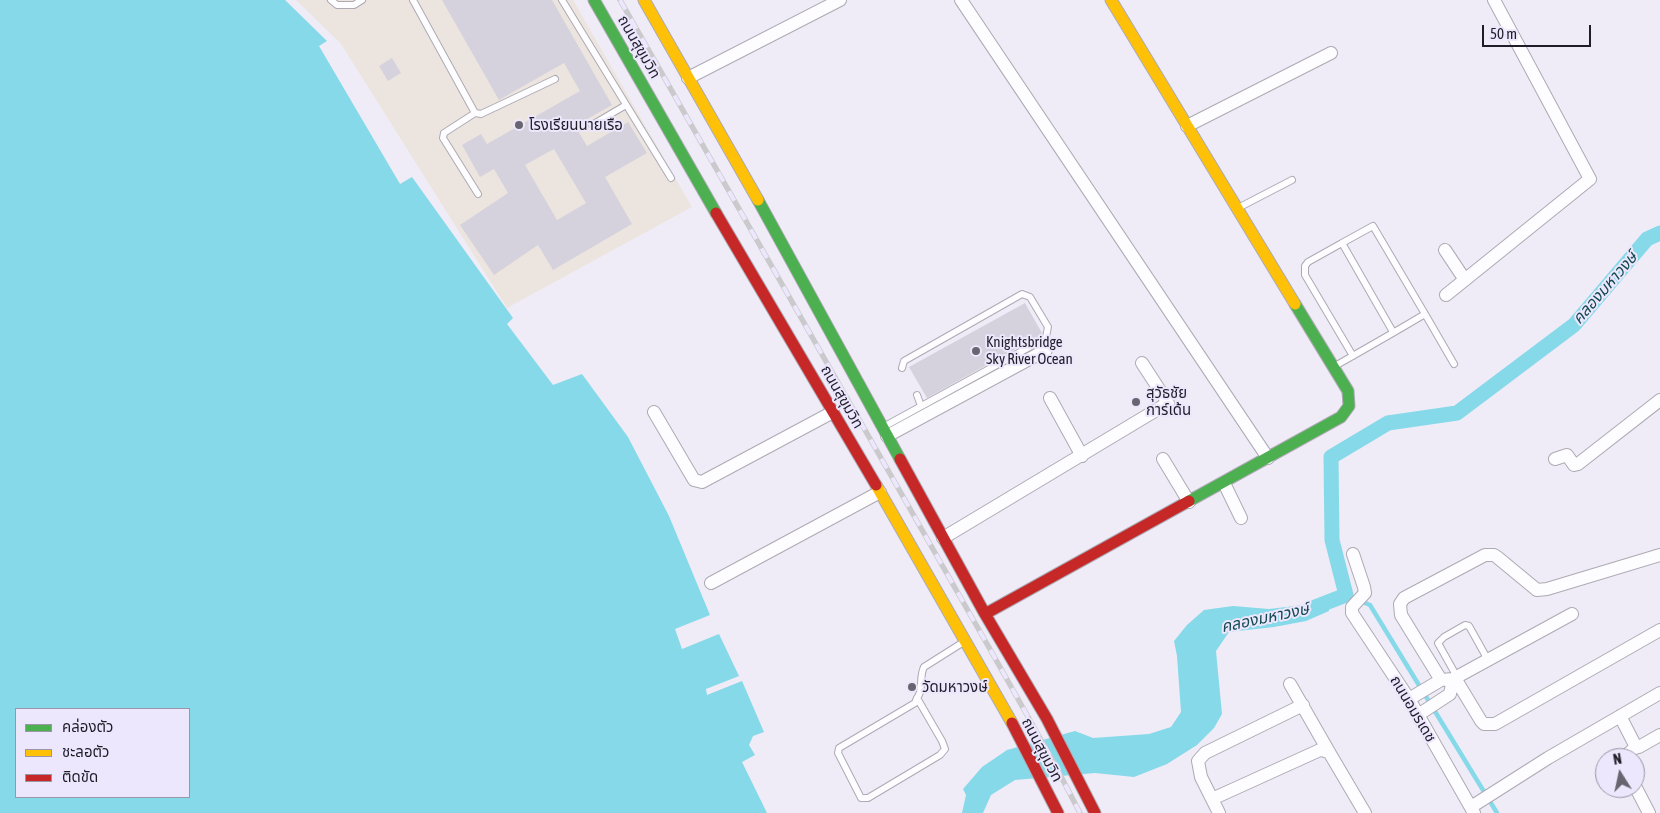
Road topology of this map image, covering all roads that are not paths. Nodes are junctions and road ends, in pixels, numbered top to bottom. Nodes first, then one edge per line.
1 (331, 0) edge
2 (362, 0) edge
3 (413, 0) edge
4 (562, 0) edge
5 (594, 0) edge
6 (644, 0) edge
7 (840, 0) edge
8 (961, 0) edge
9 (1494, 0) edge
10 (1117, 2) edge
11 (1331, 53) dead end
12 (688, 78) junction
13 (555, 79) dead end
14 (626, 105) junction
15 (475, 113) junction
16 (592, 125) dead end
17 (1187, 126) junction
18 (670, 178) dead end
19 (1292, 180) dead end
20 (478, 194) dead end
21 (1237, 208) junction
22 (1342, 243) junction
23 (1445, 250) dead end
24 (1465, 280) junction
25 (1446, 296) dead end
26 (1425, 314) junction
27 (1394, 332) junction
28 (1046, 350) dead end
29 (1353, 356) junction
30 (1142, 363) dead end
31 (1454, 364) dead end
32 (1333, 367) junction
33 (902, 368) dead end
34 (916, 395) dead end
35 (1050, 398) dead end
36 (1660, 400) edge
37 (921, 406) junction
38 (654, 412) dead end
39 (833, 412) junction
40 (885, 432) junction
41 (1082, 456) junction
42 (1268, 458) junction
43 (1163, 459) dead end
44 (1555, 459) dead end
45 (1224, 482) junction
46 (880, 492) junction
47 (1189, 502) junction
48 (1241, 518) dead end
49 (943, 538) junction
50 (1353, 554) dead end
51 (1660, 555) edge
52 (711, 583) dead end
53 (985, 614) junction
54 (1572, 614) dead end
55 (1660, 630) edge
56 (965, 641) junction
57 (1488, 660) junction
58 (1452, 678) junction
59 (1290, 684) dead end
60 (1660, 693) edge
61 (1412, 697) junction
62 (917, 698) junction
63 (1302, 705) junction
64 (1421, 712) junction
65 (1620, 716) junction
66 (1660, 735) edge
67 (1636, 747) joint
68 (1329, 752) junction
69 (1641, 798) edge
70 (1212, 799) junction
71 (1472, 810) edge
72 (1058, 813) edge
73 (1095, 813) edge
74 (1219, 813) edge
75 (1365, 813) edge
76 (1649, 813) edge

1 - 2 lane
3 - 15 lane
4 - 14 lane
5 - 39 main road, ถนนสุขุมวิท
6 - 12 main road, ถนนสุขุมวิท
7 - 12 street
8 - 42 street
9 - 24 street
10 - 17 main road
11 - 17 street
12 - 40 main road, ถนนสุขุมวิท
13 - 15 lane
14 - 16 lane
14 - 18 lane
15 - 20 lane
17 - 21 main road
19 - 21 lane
21 - 32 main road
22 - 26 lane
22 - 27 lane
22 - 29 lane
23 - 24 street
24 - 25 street
26 - 27 lane
26 - 31 lane
27 - 29 lane
28 - 40 street
29 - 32 lane
30 - 41 street
32 - 42 main road
33 - 37 lane
34 - 37 lane
35 - 41 street
36 - 44 street
37 - 40 lane
38 - 39 street
39 - 46 main road, ถนนสุขุมวิท
40 - 49 main road, ถนนสุขุมวิท
41 - 49 street
42 - 45 main road
43 - 47 street
45 - 47 main road
45 - 48 street
46 - 52 street
46 - 56 main road, ถนนสุขุมวิท
47 - 53 main road
49 - 53 main road, ถนนสุขุมวิท
50 - 61 street, ถนนอมรเดช
51 - 58 street
53 - 73 main road, ถนนสุขุมวิท
54 - 57 street
55 - 58 street
56 - 62 lane
56 - 72 main road, ถนนสุขุมวิท
57 - 58 street
57 - 58 lane
58 - 61 street
58 - 64 street
59 - 63 street
60 - 65 street
61 - 64 street, ถนนอมรเดช
62 - 62 lane
63 - 68 street
63 - 70 street
64 - 71 street, ถนนอมรเดช
65 - 67 street
65 - 71 street
66 - 67 street
68 - 70 street
68 - 75 street
69 - 76 street
70 - 74 street

